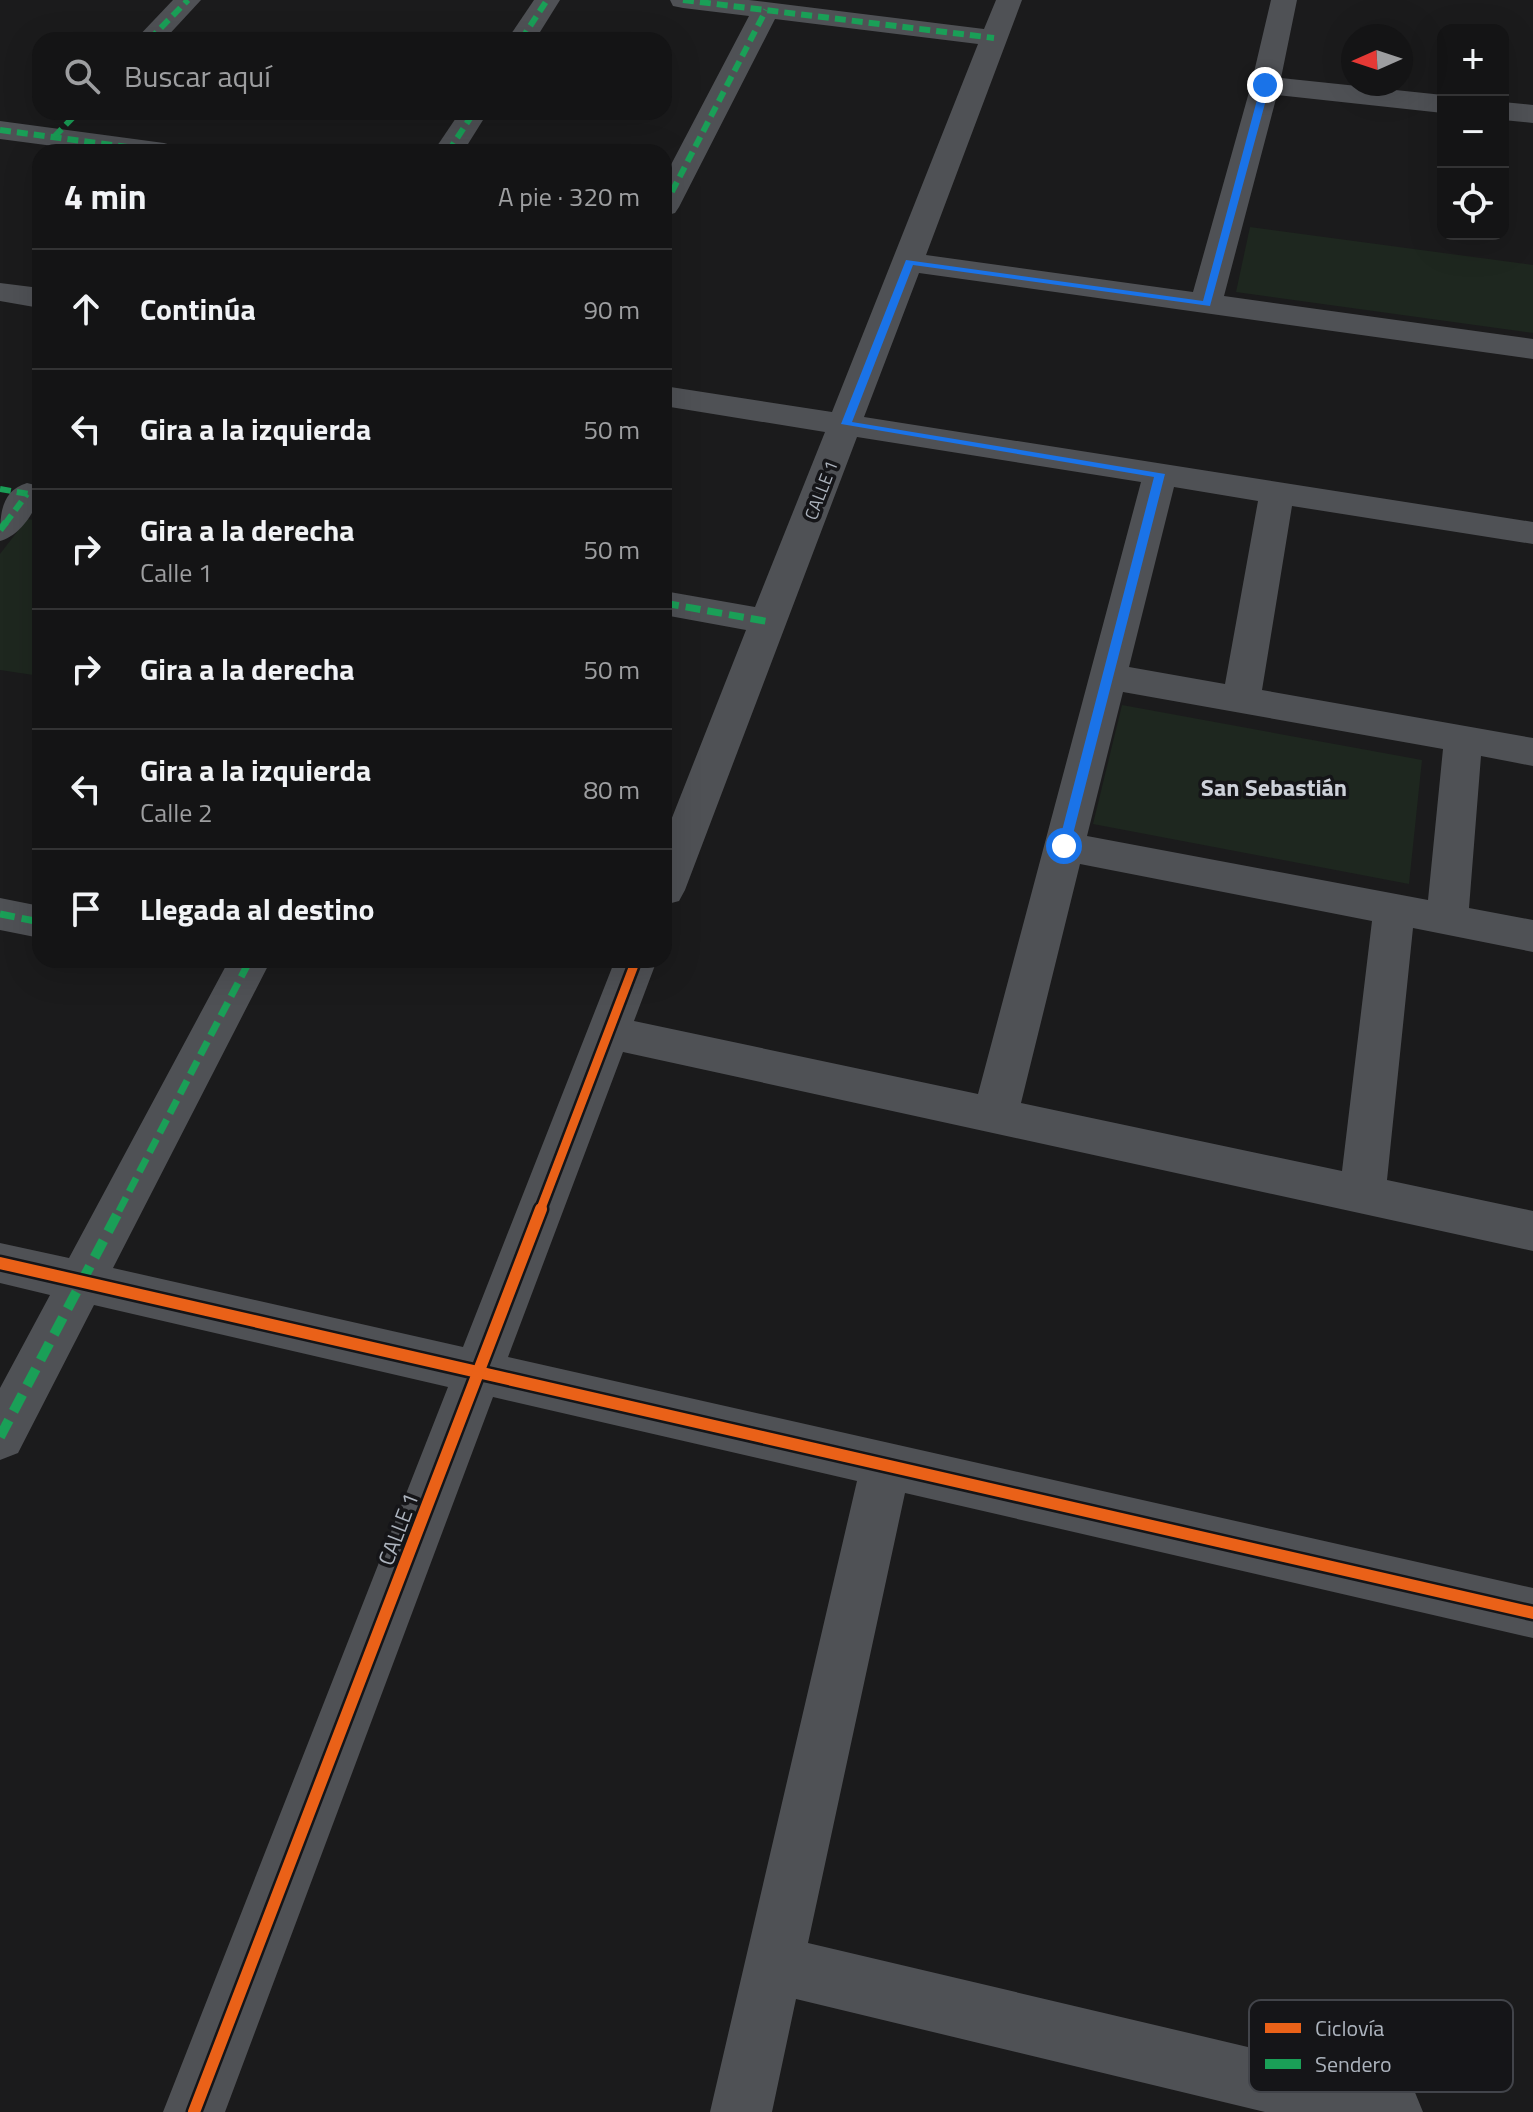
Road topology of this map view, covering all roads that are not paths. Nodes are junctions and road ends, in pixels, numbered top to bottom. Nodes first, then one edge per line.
1 (188, 0) edge
2 (547, 0) edge
3 (683, 0) edge
4 (1009, 0) edge
5 (1284, 0) edge
6 (766, 10) junction
7 (157, 32) edge
8 (526, 32) edge
9 (994, 38) junction
10 (1265, 85) junction
11 (1437, 103) edge
12 (1509, 112) edge
13 (1533, 114) edge
14 (70, 120) edge
15 (469, 120) edge
16 (0, 130) edge
17 (54, 137) junction
18 (105, 144) edge
19 (453, 144) edge
20 (672, 192) edge
21 (910, 262) junction
22 (0, 292) edge
23 (32, 297) edge
24 (1206, 304) junction
25 (1533, 349) edge
26 (672, 397) edge
27 (846, 424) junction
28 (1160, 474) junction
29 (22, 493) edge
30 (1277, 493) junction
31 (0, 530) edge
32 (1533, 533) edge
33 (672, 604) edge
34 (770, 622) junction
35 (1108, 676) junction
36 (1241, 700) junction
37 (1463, 740) junction
38 (1533, 752) edge
39 (1064, 846) junction
40 (672, 870) edge
41 (1394, 909) junction
42 (0, 914) edge
43 (1447, 919) junction
44 (32, 920) edge
45 (1533, 936) edge
46 (244, 968) edge
47 (633, 968) edge
48 (608, 1032) junction
49 (995, 1115) junction
50 (1362, 1194) junction
51 (1533, 1231) edge
52 (0, 1263) edge
53 (82, 1283) junction
54 (481, 1371) junction
55 (0, 1437) edge
56 (886, 1464) junction
57 (1533, 1613) edge
58 (775, 1965) junction
59 (1249, 2084) edge
60 (1280, 2092) edge
61 (1328, 2104) edge
62 (194, 2112) edge
63 (741, 2112) edge
64 (1392, 2112) edge

1 - 7 street
2 - 8 street
3 - 6 street
4 - 9 street, CALLE 1
5 - 10 street
6 - 9 street
6 - 20 street
9 - 21 street, CALLE 1
10 - 11 street
10 - 24 street
12 - 13 street
14 - 17 street
15 - 19 street
16 - 17 street
17 - 18 street
21 - 24 street
21 - 27 street, CALLE 1
22 - 23 street
24 - 25 street
26 - 27 street
27 - 28 street
27 - 34 street, CALLE 1
28 - 30 street
28 - 35 street
29 - 31 street
30 - 32 street
30 - 36 street
33 - 34 street
34 - 40 street, CALLE 1
35 - 36 street
35 - 39 street
36 - 37 street
37 - 38 street
37 - 43 street
39 - 41 street
39 - 49 street
41 - 43 street
41 - 50 street
42 - 44 street
43 - 45 street
46 - 53 street
47 - 48 street, CALLE 1
48 - 49 street
48 - 54 street, CALLE 1
49 - 50 street
50 - 51 street
52 - 53 street
53 - 54 street
53 - 55 street
54 - 56 street
54 - 62 street, CALLE 1
56 - 57 street
56 - 58 street
58 - 59 street
58 - 63 street
60 - 61 street
61 - 64 street

